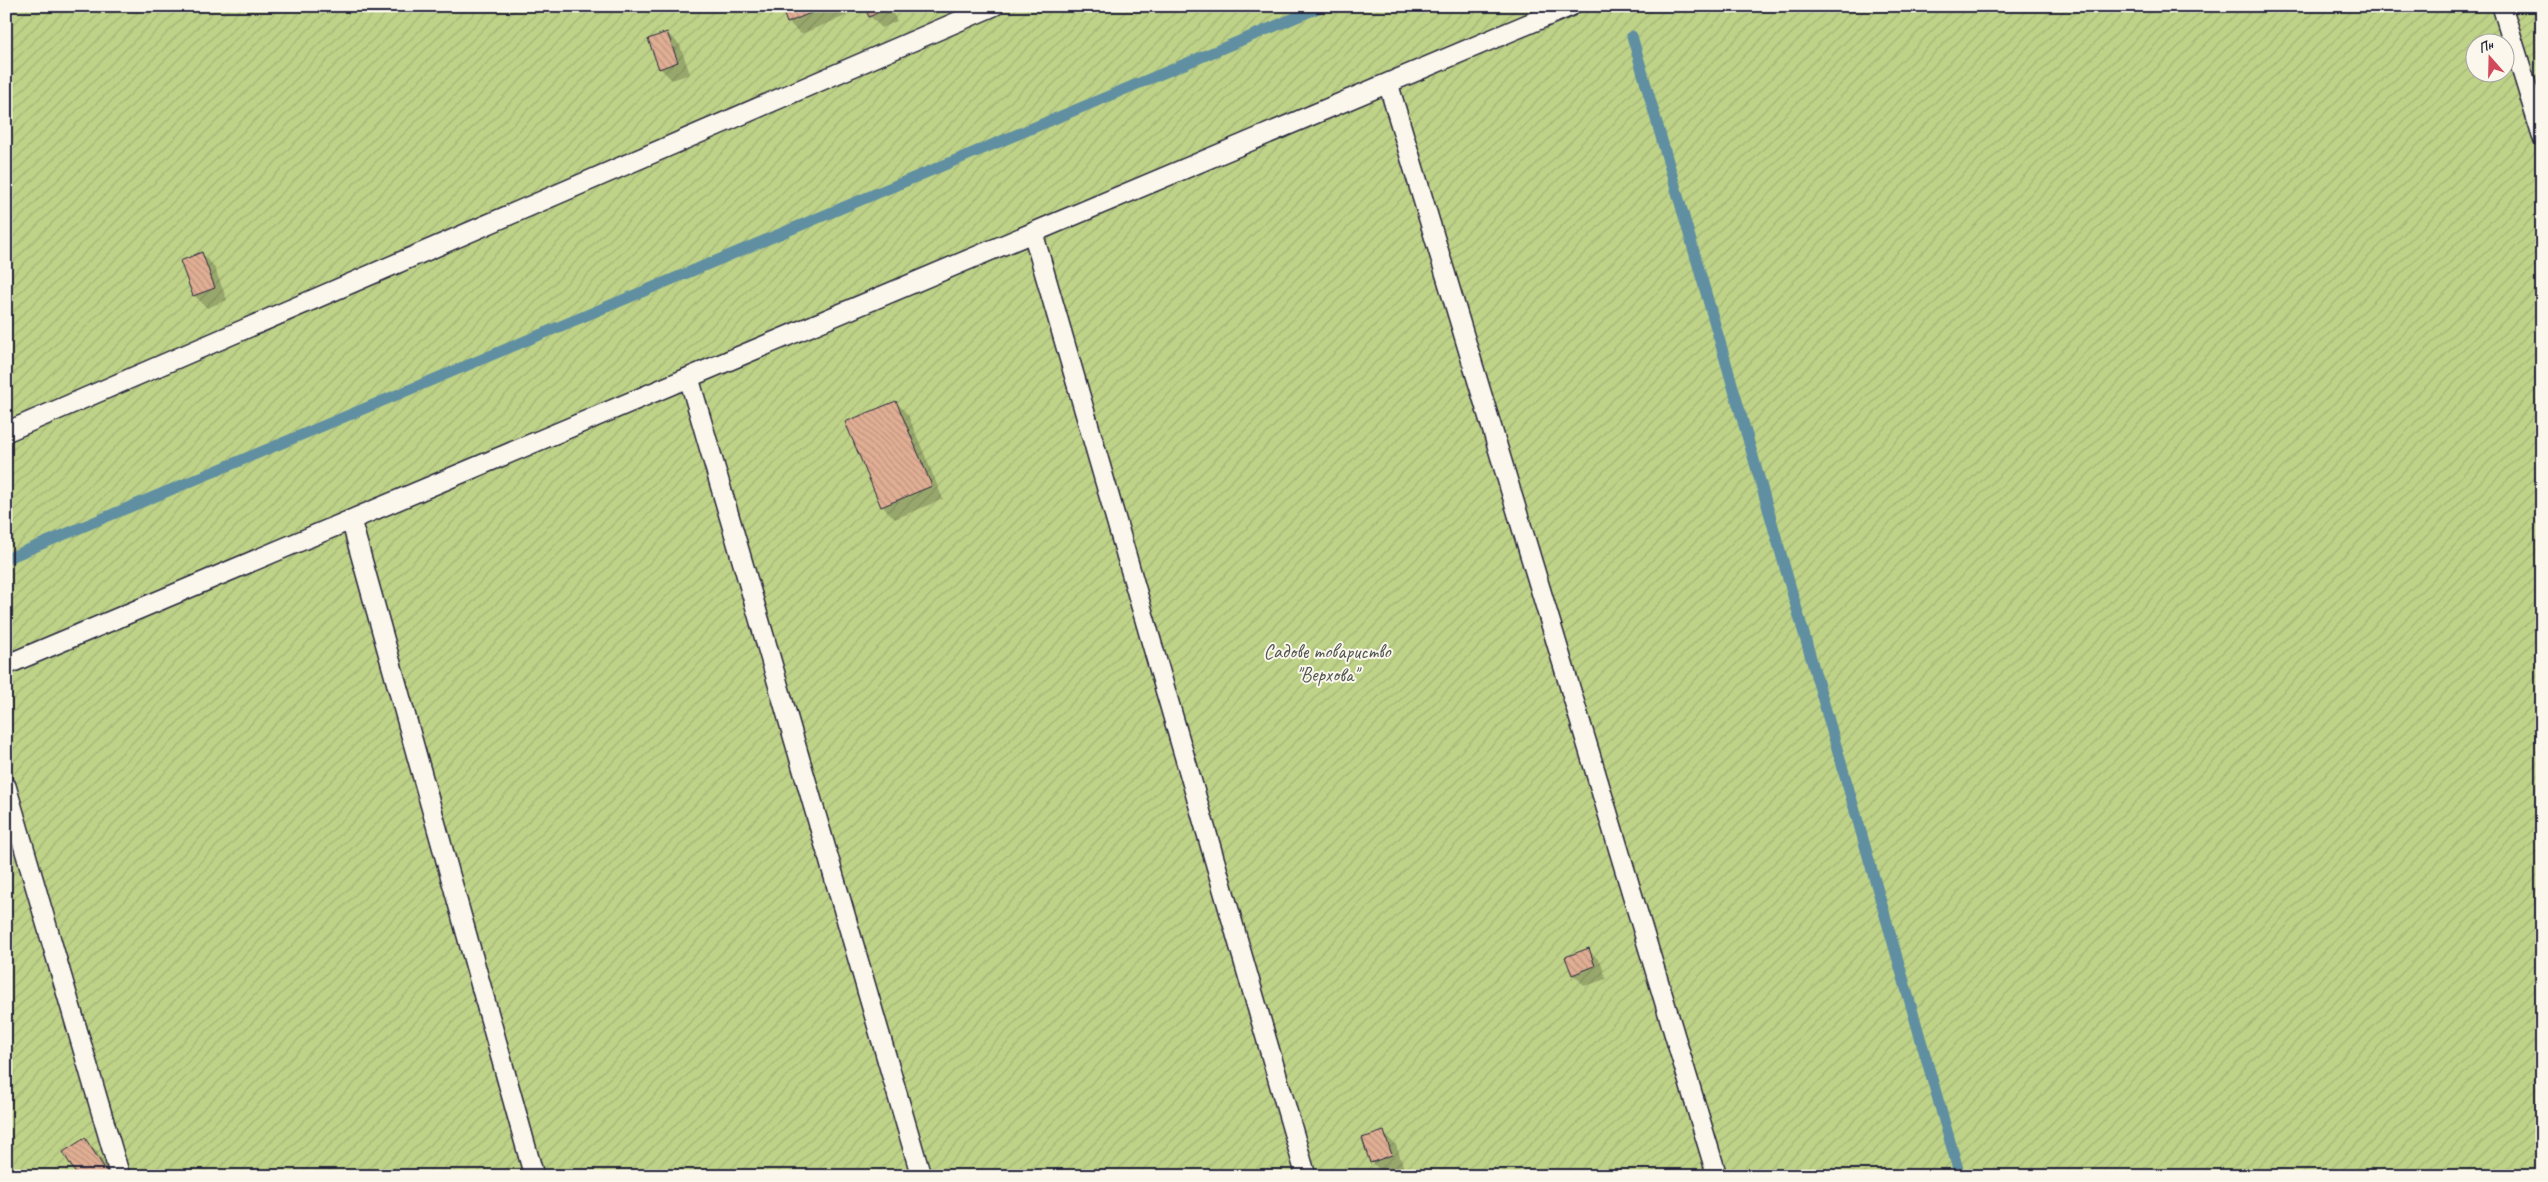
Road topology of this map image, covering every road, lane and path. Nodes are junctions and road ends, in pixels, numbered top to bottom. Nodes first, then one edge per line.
1 (994, 6) edge
2 (1571, 6) edge
3 (2502, 6) edge
4 (1388, 83) junction
5 (2542, 136) edge
6 (1033, 233) junction
7 (689, 378) junction
8 (6, 432) edge
9 (351, 520) junction
10 (6, 665) edge
11 (6, 786) edge
12 (120, 1176) edge
13 (534, 1176) edge
14 (921, 1176) edge
15 (1306, 1176) edge
16 (1717, 1176) edge

1 - 8 lane
2 - 4 lane
3 - 5 lane
4 - 6 lane
4 - 16 lane
6 - 7 lane
6 - 15 lane
7 - 9 lane
7 - 14 lane
9 - 10 lane
9 - 13 lane
11 - 12 lane

